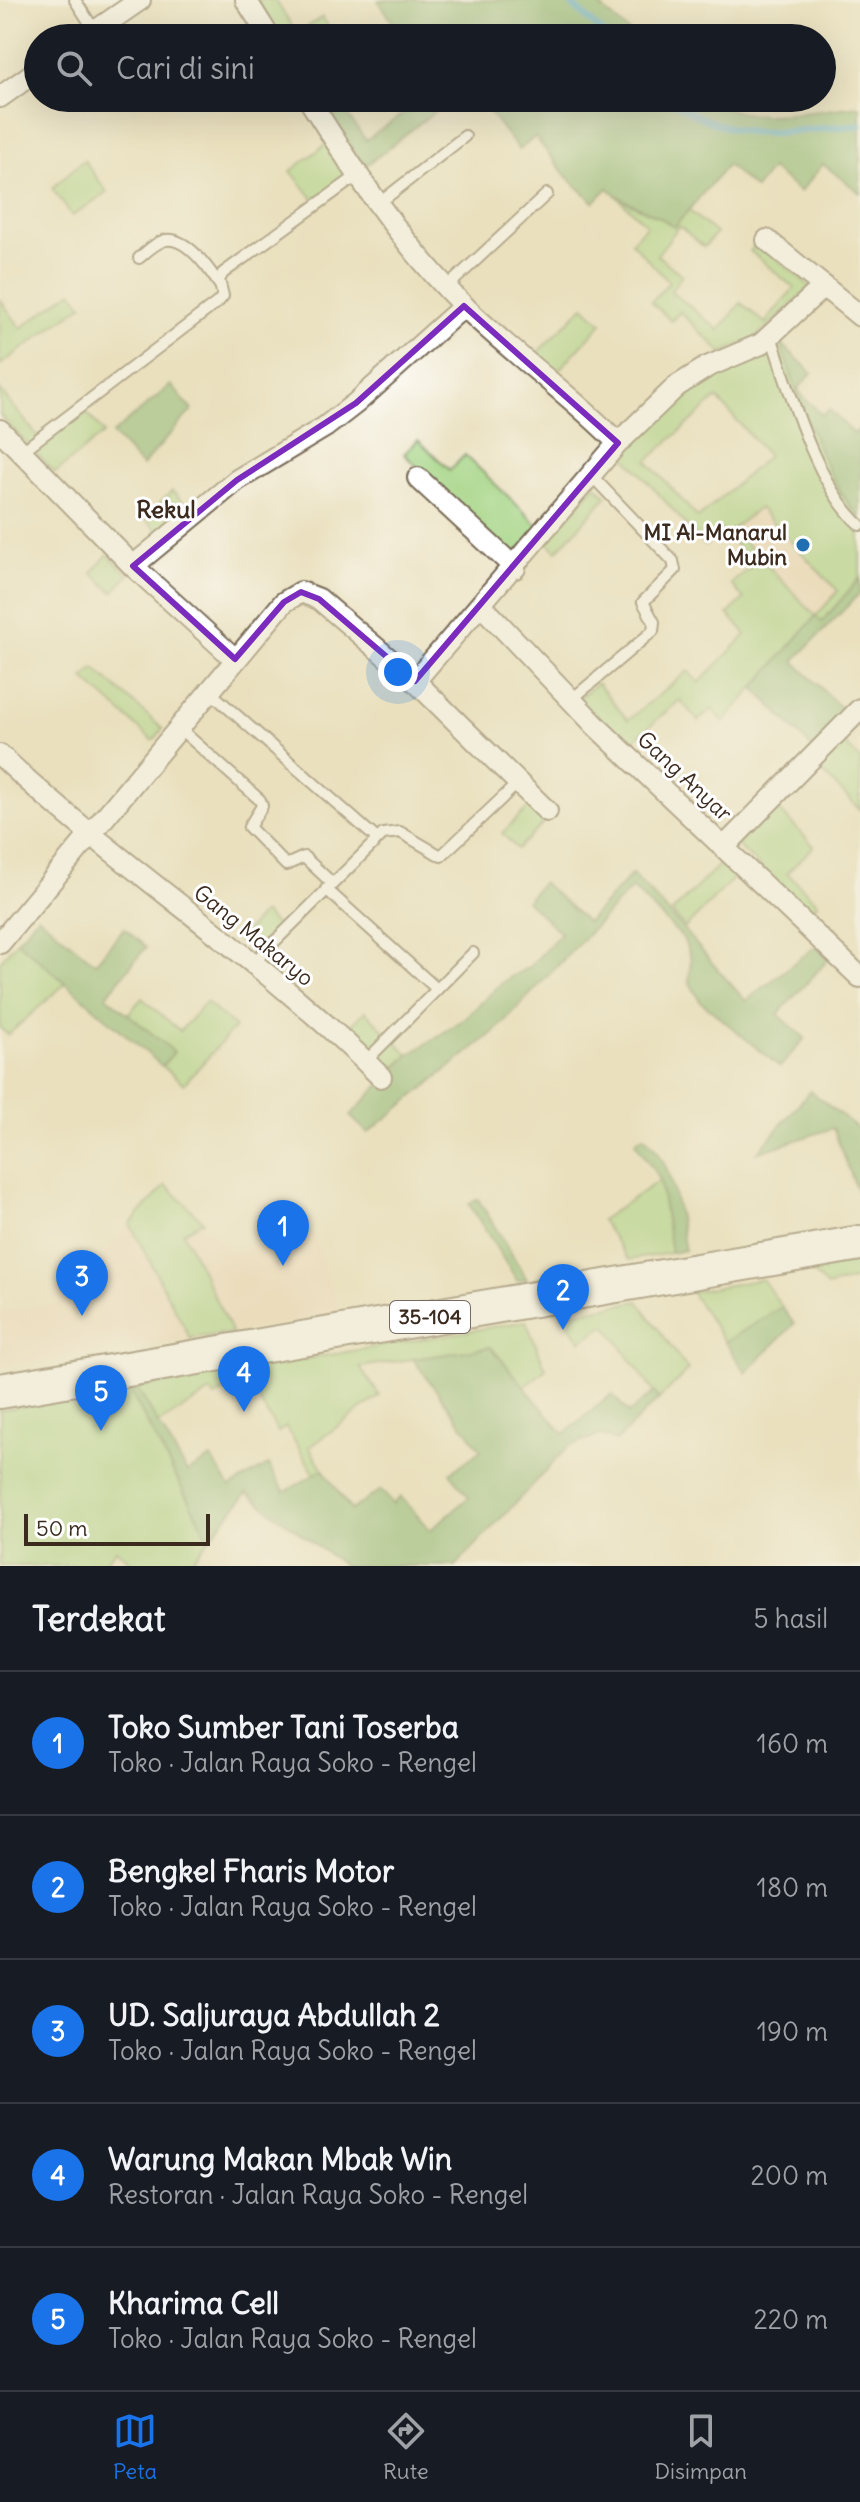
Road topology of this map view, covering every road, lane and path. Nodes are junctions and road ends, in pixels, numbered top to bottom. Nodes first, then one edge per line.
1 (75, 0) edge
2 (140, 0) edge
3 (248, 0) edge
4 (85, 24) edge
5 (106, 24) edge
6 (262, 24) edge
7 (24, 80) edge
8 (0, 97) edge
9 (317, 112) edge
10 (465, 136) dead end
11 (358, 175) junction
12 (547, 194) dead end
13 (378, 204) junction
14 (767, 240) dead end
15 (139, 258) dead end
16 (219, 284) junction
17 (824, 286) junction
18 (446, 288) junction
19 (464, 306) junction
20 (860, 316) edge
21 (771, 336) junction
22 (0, 430) edge
23 (618, 443) junction
24 (21, 452) junction
25 (592, 476) junction
26 (418, 478) dead end
27 (860, 525) edge
28 (133, 566) junction
29 (515, 568) junction
30 (482, 606) junction
31 (235, 659) junction
32 (415, 681) junction
33 (209, 691) junction
34 (571, 700) junction
35 (860, 709) edge
36 (179, 728) junction
37 (0, 755) edge
38 (519, 782) junction
39 (547, 811) dead end
40 (90, 837) junction
41 (376, 838) junction
42 (725, 846) junction
43 (329, 886) junction
44 (0, 943) edge
45 (473, 953) dead end
46 (252, 964) junction
47 (860, 977) edge
48 (437, 989) junction
49 (365, 1062) junction
50 (381, 1077) dead end
51 (860, 1243) edge
52 (0, 1391) edge

1 - 4 lane
2 - 5 street
3 - 6 street
7 - 8 street
9 - 11 street
10 - 13 lane
11 - 13 street
11 - 16 lane
12 - 18 lane
13 - 18 street
14 - 17 street
15 - 16 lane
16 - 24 lane
17 - 20 street
17 - 21 street
18 - 19 street
19 - 23 street
19 - 28 street
21 - 23 street
21 - 27 lane
22 - 24 street
23 - 25 street
24 - 28 street
25 - 29 street
25 - 34 lane
26 - 29 street
28 - 31 street
29 - 30 street
30 - 32 street
30 - 34 street, Gang Anyar
31 - 32 street
31 - 33 street
32 - 38 street
33 - 36 street
33 - 41 lane
34 - 42 street, Gang Anyar
35 - 42 street
36 - 40 street
36 - 43 lane
37 - 40 street, Gang Makaryo
38 - 39 street
38 - 41 lane
40 - 44 street
40 - 46 street, Gang Makaryo
41 - 43 lane
42 - 47 street, Gang Anyar
43 - 46 lane
43 - 48 lane
45 - 48 lane
46 - 49 street, Gang Makaryo
48 - 49 lane
49 - 50 street, Gang Makaryo
51 - 52 main road, 35-104

